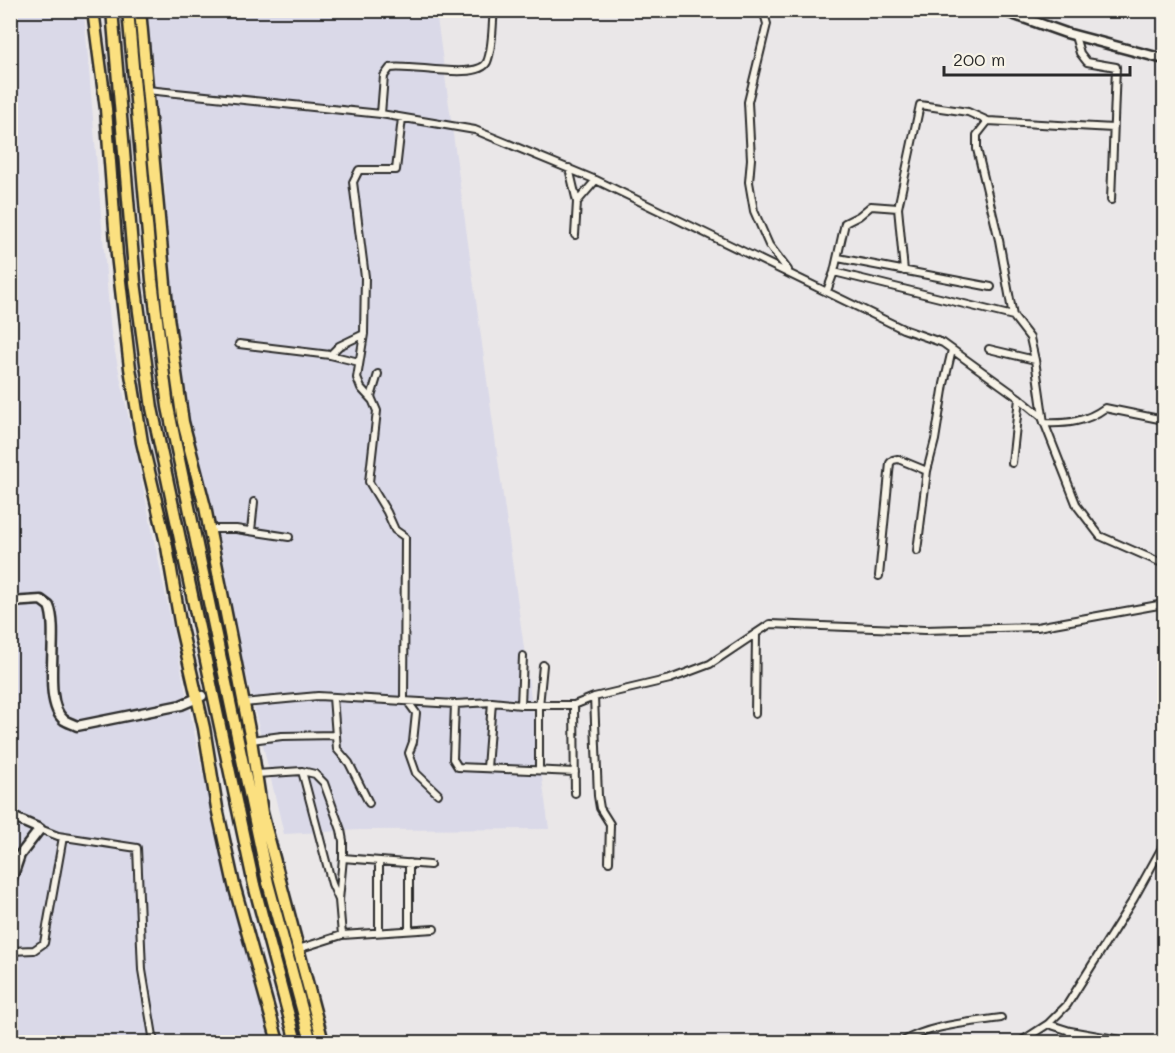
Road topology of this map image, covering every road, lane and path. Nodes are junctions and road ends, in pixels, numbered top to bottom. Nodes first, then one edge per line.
1 (93, 10) edge
2 (112, 10) edge
3 (128, 10) edge
4 (140, 10) edge
5 (494, 10) edge
6 (763, 10) edge
7 (1001, 10) edge
8 (1075, 36) junction
9 (1164, 59) edge
10 (147, 90) junction
11 (381, 114) junction
12 (402, 118) junction
13 (988, 122) junction
14 (1113, 128) junction
15 (123, 148) junction
16 (109, 149) junction
17 (569, 168) junction
18 (596, 180) junction
19 (1111, 200) dead end
20 (577, 202) junction
21 (898, 208) junction
22 (575, 235) dead end
23 (838, 258) junction
24 (904, 271) junction
25 (834, 272) junction
26 (790, 273) junction
27 (992, 286) dead end
28 (826, 291) junction
29 (1013, 316) junction
30 (364, 334) junction
31 (239, 345) dead end
32 (989, 349) dead end
33 (952, 350) junction
34 (330, 355) junction
35 (1035, 360) junction
36 (359, 362) junction
37 (378, 374) dead end
38 (1019, 398) junction
39 (373, 401) junction
40 (1164, 420) edge
41 (1044, 423) junction
42 (1012, 463) dead end
43 (927, 471) junction
44 (254, 502) dead end
45 (209, 529) junction
46 (251, 531) junction
47 (289, 537) dead end
48 (917, 551) dead end
49 (1164, 564) edge
50 (879, 576) dead end
51 (10, 602) edge
52 (1164, 604) edge
53 (756, 634) junction
54 (523, 656) dead end
55 (543, 664) dead end
56 (333, 697) junction
57 (594, 697) junction
58 (200, 698) junction
59 (406, 701) junction
60 (492, 702) junction
61 (243, 703) junction
62 (455, 704) junction
63 (521, 705) junction
64 (574, 705) junction
65 (539, 706) junction
66 (755, 714) dead end
67 (335, 735) junction
68 (250, 740) junction
69 (487, 768) junction
70 (538, 770) junction
71 (302, 771) junction
72 (575, 772) junction
73 (256, 774) junction
74 (575, 793) dead end
75 (438, 794) dead end
76 (369, 803) dead end
77 (10, 816) edge
78 (40, 829) junction
79 (63, 837) junction
80 (1164, 844) edge
81 (343, 858) junction
82 (379, 861) junction
83 (609, 862) dead end
84 (409, 863) junction
85 (430, 865) dead end
86 (10, 884) edge
87 (339, 900) junction
88 (434, 929) dead end
89 (409, 930) junction
90 (379, 932) junction
91 (342, 934) junction
92 (298, 949) junction
93 (10, 951) edge
94 (1001, 1018) dead end
95 (1048, 1024) junction
96 (1070, 1031) junction
97 (1093, 1039) edge
98 (154, 1042) edge
99 (278, 1042) edge
100 (296, 1042) edge
101 (310, 1042) edge
102 (323, 1042) edge
103 (902, 1042) edge
104 (1020, 1042) edge
105 (1069, 1042) edge
106 (1132, 1042) edge

1 - 16 highway
2 - 15 highway
3 - 101 highway
4 - 10 highway
5 - 11 street
6 - 26 street
7 - 8 street
8 - 9 street
8 - 14 street
10 - 11 street
10 - 45 highway
11 - 12 street
12 - 17 street
12 - 30 street
13 - 14 street
13 - 21 street
13 - 29 street
14 - 19 street
15 - 16 highway
15 - 100 highway
16 - 58 highway
17 - 18 street
17 - 20 street
18 - 20 street
18 - 26 street
20 - 22 street
21 - 23 street
21 - 24 street
23 - 24 street
23 - 25 street
24 - 27 street
25 - 28 street
25 - 29 street
26 - 28 street
28 - 33 street
29 - 35 street
30 - 34 street
30 - 36 street
31 - 34 street
32 - 35 street
33 - 38 street
33 - 43 street
34 - 36 street
35 - 41 street
36 - 39 street
37 - 39 street
38 - 41 street
38 - 42 street
39 - 59 street
40 - 41 street
41 - 49 street
43 - 48 street
43 - 50 street
44 - 46 street
45 - 46 street
45 - 61 highway
46 - 47 street
51 - 58 street
52 - 53 street
53 - 57 street
53 - 66 street
54 - 63 street
55 - 65 street
56 - 59 street
56 - 61 street
56 - 67 street
57 - 64 street
57 - 83 street
58 - 99 highway
59 - 62 street
59 - 75 street
60 - 62 street
60 - 63 street
60 - 69 street
61 - 68 highway
62 - 69 street
63 - 65 street
64 - 65 street
64 - 72 street
65 - 70 street
67 - 68 street
67 - 76 street
68 - 73 highway
69 - 70 street
70 - 72 street
71 - 73 street
71 - 81 street
71 - 87 street
72 - 74 street
73 - 92 highway
77 - 78 street
78 - 79 street
78 - 86 street
79 - 93 street
79 - 98 street
80 - 95 street
81 - 82 street
81 - 87 street
82 - 84 street
82 - 90 street
84 - 85 street
84 - 89 street
87 - 91 street
88 - 89 street
89 - 90 street
90 - 91 street
91 - 92 street
92 - 102 highway
94 - 103 street
95 - 96 street
95 - 104 street
96 - 97 street
96 - 105 street
97 - 106 street

